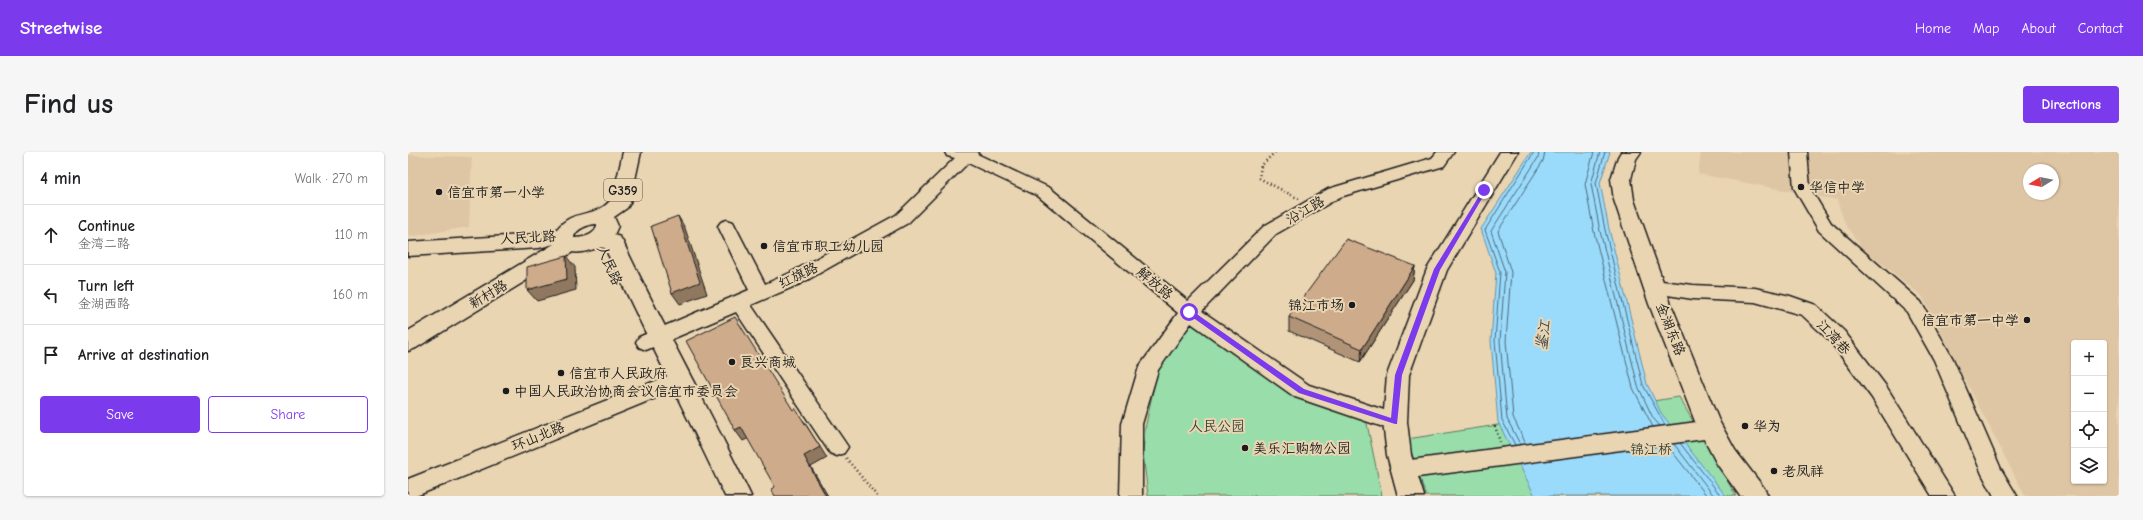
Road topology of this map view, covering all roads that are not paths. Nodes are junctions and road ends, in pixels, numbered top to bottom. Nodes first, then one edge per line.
1 (618, 152) edge
2 (632, 152) edge
3 (1446, 152) edge
4 (1509, 152) edge
5 (1632, 152) edge
6 (1799, 152) edge
7 (963, 153) edge
8 (727, 226) dead end
9 (599, 228) junction
10 (566, 240) junction
11 (408, 244) edge
12 (408, 249) edge
13 (1654, 287) junction
14 (760, 293) junction
15 (740, 302) junction
16 (1189, 312) junction
17 (652, 339) junction
18 (408, 342) edge
19 (668, 384) junction
20 (1395, 422) junction
21 (1712, 429) junction
22 (837, 447) road end
23 (1403, 470) junction
24 (408, 489) edge
25 (721, 496) edge
26 (738, 496) edge
27 (1131, 496) edge
28 (1411, 496) edge
29 (1755, 496) edge
30 (1944, 496) edge
31 (2006, 496) edge

1 - 9 main road, G359
2 - 9 main road, G359
3 - 16 street, 沿江路
4 - 20 main road
5 - 13 main road, 金湖东路
6 - 31 street
7 - 14 street, 红旗路
7 - 16 street, 解放路
8 - 14 street
9 - 10 main road
9 - 17 main road, 人民路
10 - 11 main road, 人民北路
10 - 12 main road, 人民北路
10 - 18 main road, 新村路
13 - 21 main road, 金湖东路
13 - 30 street, 江湾巷
14 - 15 street, 红旗路
15 - 17 street, 红旗路
15 - 22 street
16 - 20 street, 解放路
16 - 27 street
17 - 19 main road, 人民路
17 - 26 main road, 人民路
19 - 24 street, 环山北路
19 - 25 main road, 人民路
20 - 23 main road
21 - 23 street
21 - 29 main road, 金湖东路
23 - 28 main road

